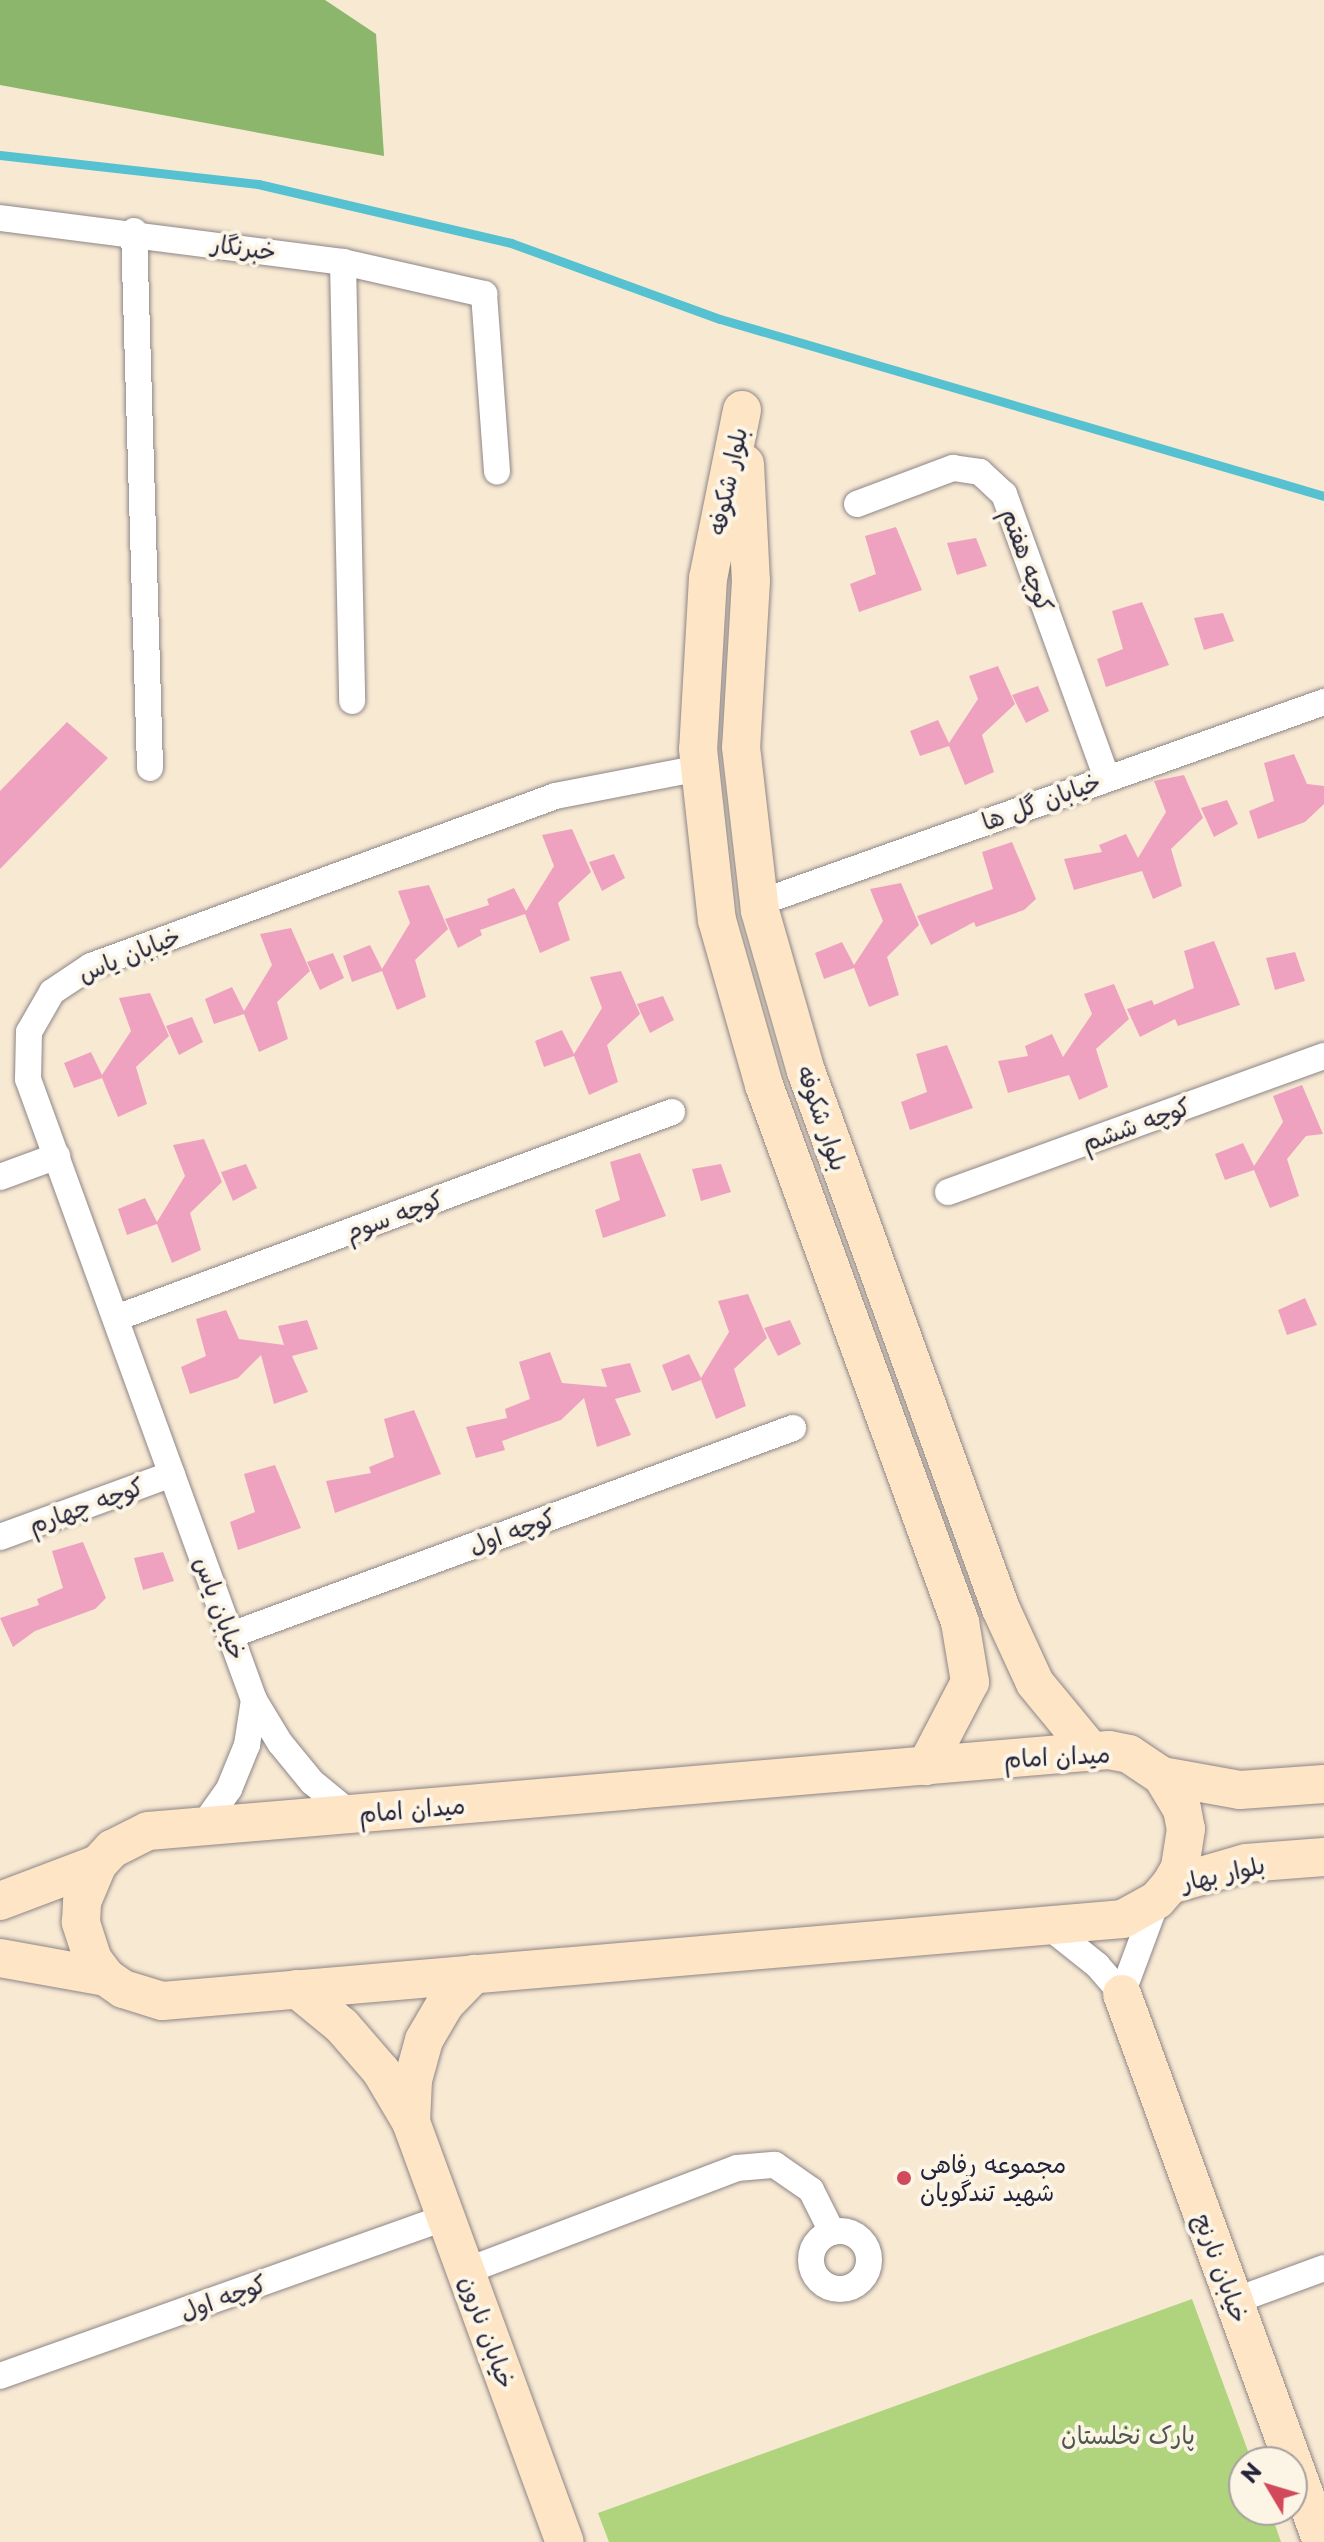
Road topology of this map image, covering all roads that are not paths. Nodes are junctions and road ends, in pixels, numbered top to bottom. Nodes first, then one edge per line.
1 (0, 218) edge
2 (134, 231) junction
3 (343, 262) junction
4 (497, 472) dead end
5 (857, 504) dead end
6 (352, 701) dead end
7 (1324, 702) edge
8 (150, 768) dead end
9 (700, 768) junction
10 (1107, 778) junction
11 (759, 903) junction
12 (1324, 1056) edge
13 (672, 1112) dead end
14 (57, 1156) junction
15 (0, 1177) edge
16 (948, 1192) dead end
17 (116, 1318) junction
18 (793, 1428) dead end
19 (165, 1476) junction
20 (0, 1536) edge
21 (231, 1635) junction
22 (254, 1700) junction
23 (1091, 1751) junction
24 (926, 1766) junction
25 (1162, 1776) junction
26 (1324, 1784) edge
27 (351, 1814) junction
28 (202, 1827) junction
29 (1324, 1857) edge
30 (98, 1864) junction
31 (1164, 1893) junction
32 (0, 1901) edge
33 (1048, 1926) junction
34 (0, 1958) edge
35 (474, 1974) junction
36 (106, 1977) junction
37 (297, 1989) junction
38 (1122, 1994) junction
39 (411, 2122) junction
40 (446, 2217) junction
41 (832, 2232) dead end
42 (1324, 2268) edge
43 (466, 2271) junction
44 (1234, 2301) junction
45 (0, 2376) edge
46 (565, 2542) edge
47 (1322, 2542) edge

1 - 2 street, خبرنگار
2 - 3 street, خبرنگار
2 - 8 street
3 - 4 street, خبرنگار
3 - 6 street
5 - 10 street, کوچه هفتم
7 - 10 street, خیابان گل ها
9 - 11 street, بلوار شکوفه
9 - 14 street, خیابان یاس
9 - 24 street, بلوار شکوفه
10 - 11 street, خیابان گل ها
11 - 23 street, بلوار شکوفه
12 - 16 street, کوچه ششم
13 - 17 street, کوچه سوم
14 - 15 street
14 - 17 street, خیابان یاس
17 - 19 street, خیابان یاس
18 - 21 street, کوچه اول
19 - 20 street, کوچه چهارم
19 - 21 street, خیابان یاس
21 - 22 street, خیابان یاس
22 - 27 street
22 - 28 street
23 - 24 street, میدان امام
23 - 25 street, میدان امام
24 - 27 street, میدان امام
25 - 26 street
25 - 31 street, میدان امام
27 - 28 street, میدان امام
28 - 30 street, میدان امام
29 - 31 street, بلوار بهار
30 - 32 street
30 - 36 street, میدان امام
31 - 33 street
31 - 38 street
33 - 35 street
33 - 38 street
34 - 36 street
35 - 37 street
35 - 39 street
36 - 37 street
37 - 39 street
38 - 44 street, خیابان نارنج
39 - 40 street, خیابان نارون
40 - 43 street, خیابان نارون
40 - 45 street, کوچه اول
41 - 43 street
42 - 44 street
43 - 46 street, خیابان نارون
44 - 47 street, خیابان نارنج

